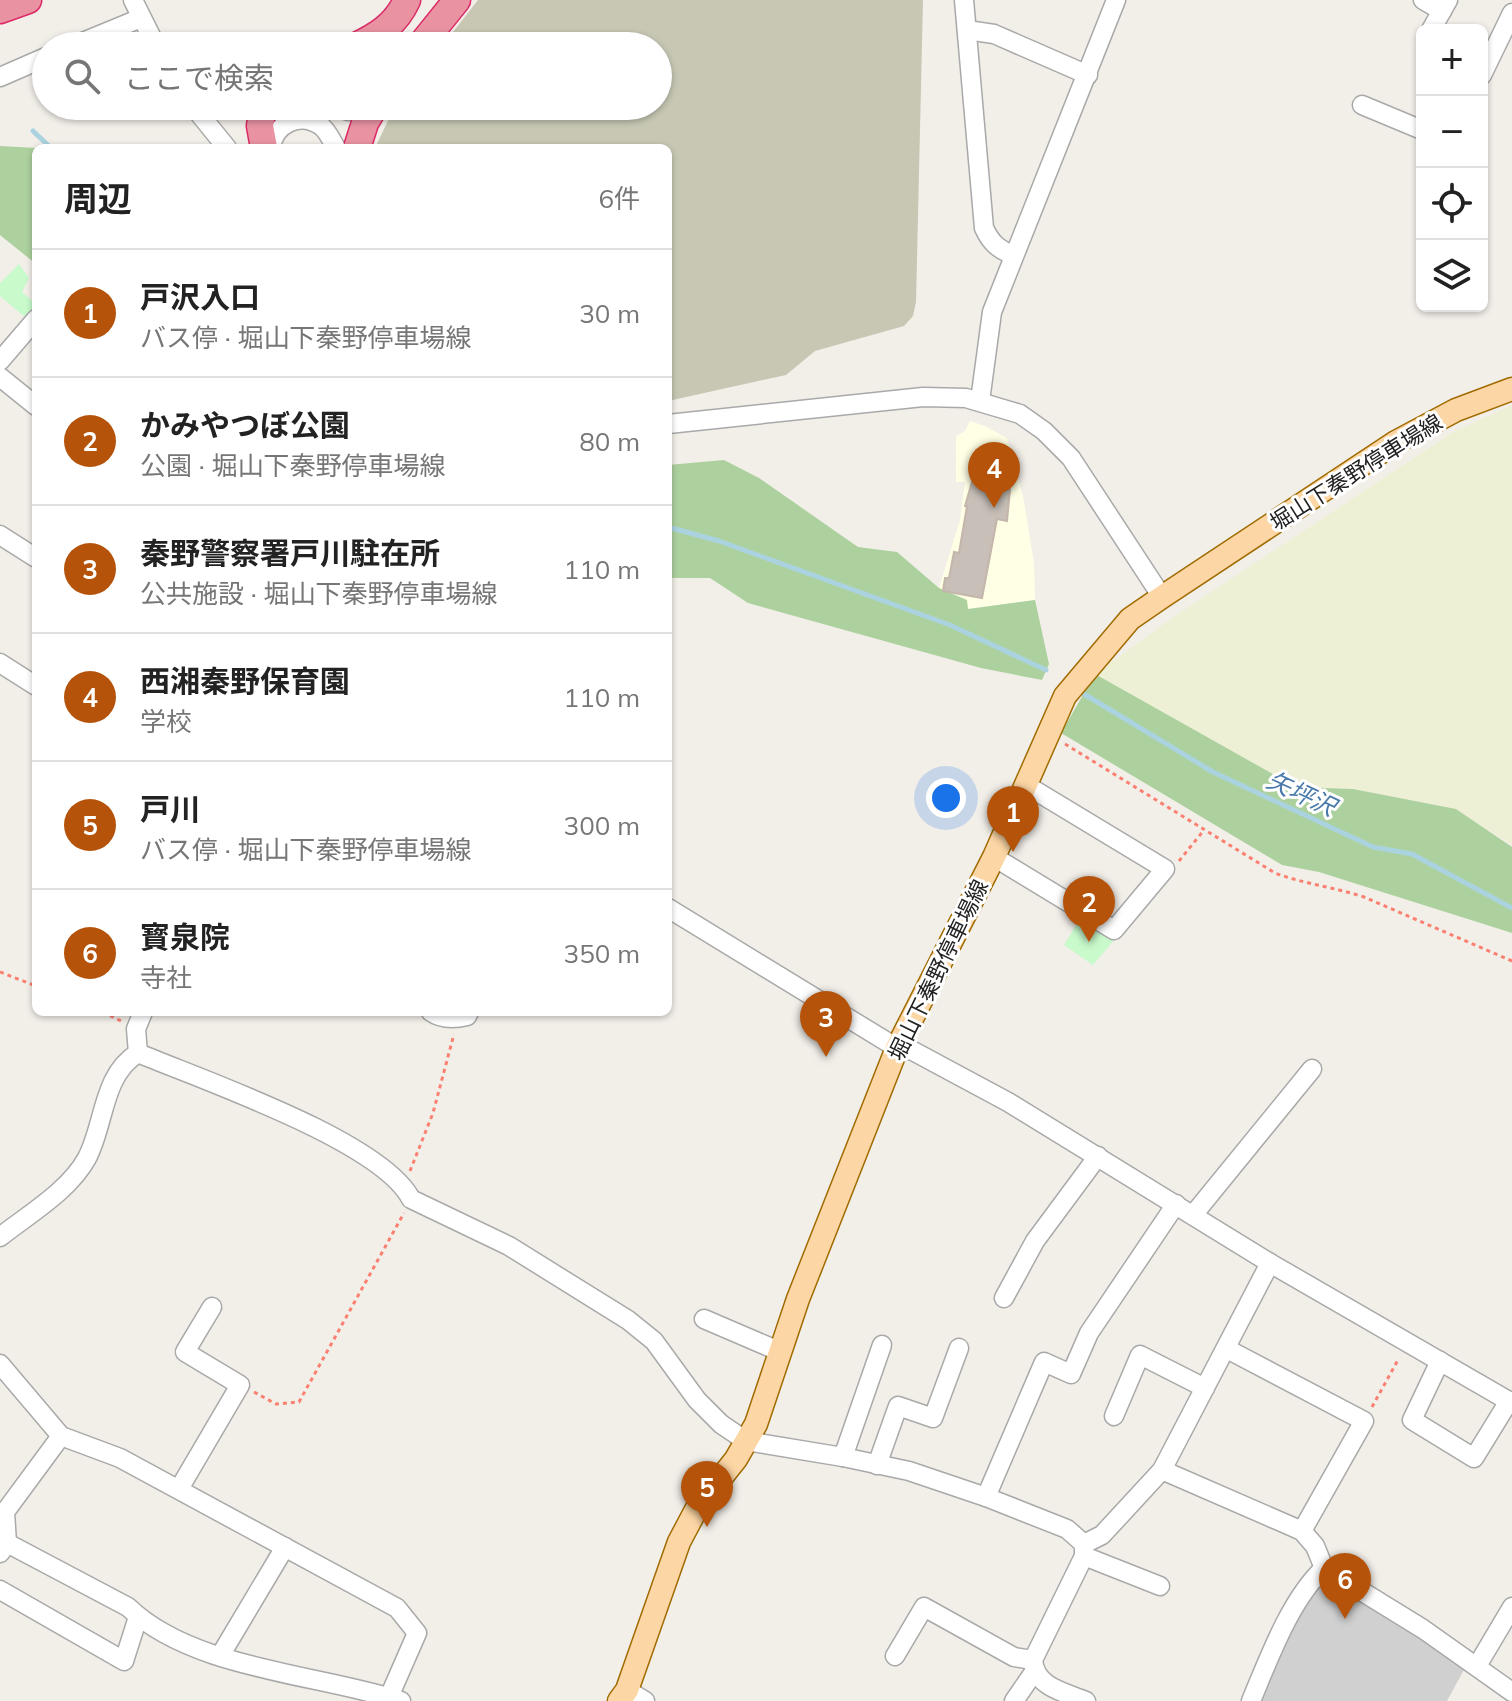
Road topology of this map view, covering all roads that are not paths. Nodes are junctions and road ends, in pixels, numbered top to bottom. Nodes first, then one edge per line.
1 (28, 0) edge
2 (133, 0) edge
3 (407, 0) edge
4 (457, 0) edge
5 (964, 0) edge
6 (1116, 0) edge
7 (1423, 0) edge
8 (1445, 5) edge
9 (0, 10) edge
10 (1512, 13) edge
11 (141, 18) junction
12 (1434, 24) edge
13 (967, 30) junction
14 (107, 32) edge
15 (148, 32) edge
16 (384, 32) edge
17 (431, 32) edge
18 (32, 63) edge
19 (1488, 63) edge
20 (1088, 75) junction
21 (0, 77) edge
22 (1362, 105) dead end
23 (204, 120) edge
24 (261, 120) edge
25 (293, 120) edge
26 (308, 120) edge
27 (367, 120) edge
28 (1416, 128) edge
29 (224, 144) edge
30 (263, 144) edge
31 (271, 144) edge
32 (334, 144) edge
33 (358, 144) edge
34 (1013, 255) junction
35 (32, 324) edge
36 (0, 361) edge
37 (0, 377) edge
38 (1512, 389) edge
39 (980, 401) junction
40 (32, 403) edge
41 (672, 424) edge
42 (0, 535) edge
43 (32, 555) edge
44 (1162, 597) junction
45 (0, 663) edge
46 (32, 683) edge
47 (1026, 785) junction
48 (994, 857) junction
49 (672, 910) edge
50 (140, 1020) edge
51 (897, 1048) junction
52 (138, 1053) junction
53 (1312, 1069) dead end
54 (1098, 1156) junction
55 (1176, 1204) junction
56 (1193, 1215) junction
57 (0, 1237) edge
58 (1270, 1263) junction
59 (1004, 1298) dead end
60 (212, 1307) dead end
61 (704, 1319) dead end
62 (882, 1345) dead end
63 (959, 1348) dead end
64 (1227, 1349) junction
65 (781, 1352) junction
66 (1440, 1361) junction
67 (0, 1364) edge
68 (1205, 1388) junction
69 (1510, 1402) edge
70 (1114, 1416) dead end
71 (61, 1436) junction
72 (746, 1441) junction
73 (843, 1457) junction
74 (877, 1465) junction
75 (1162, 1470) junction
76 (179, 1489) junction
77 (986, 1497) junction
78 (1302, 1531) junction
79 (285, 1547) junction
80 (4, 1548) edge
81 (1084, 1550) junction
82 (1324, 1568) junction
83 (1160, 1586) dead end
84 (0, 1590) edge
85 (1512, 1607) edge
86 (138, 1617) junction
87 (220, 1656) junction
88 (895, 1656) dead end
89 (1034, 1666) junction
90 (1477, 1666) junction
91 (1512, 1692) edge
92 (630, 1697) edge
93 (395, 1699) edge
94 (1014, 1701) edge
95 (1086, 1701) edge
96 (1251, 1701) edge

1 - 9 highway
2 - 11 street
3 - 16 highway
4 - 17 highway
5 - 13 street
6 - 20 street
7 - 8 street
8 - 12 street
10 - 19 street
11 - 14 street
11 - 15 street
13 - 20 street
13 - 34 street
18 - 21 street
20 - 34 street
22 - 28 street
23 - 29 street
24 - 30 highway
25 - 31 street
26 - 32 street
27 - 33 highway
34 - 39 street
35 - 36 street
37 - 40 street
38 - 44 main road, 堀山下秦野停車場線
39 - 41 street
39 - 44 street
42 - 43 street
44 - 47 main road, 堀山下秦野停車場線
45 - 46 street
47 - 48 main road, 堀山下秦野停車場線
47 - 48 street
48 - 51 main road, 堀山下秦野停車場線
49 - 51 street
50 - 52 street
51 - 54 street
51 - 65 main road, 堀山下秦野停車場線
52 - 57 street
52 - 72 street
53 - 56 street
54 - 55 street
54 - 59 street
55 - 56 street
55 - 77 street
56 - 58 street
58 - 64 street
58 - 66 street
60 - 76 street
61 - 65 street
62 - 73 street
63 - 74 street
64 - 68 street
64 - 78 street
65 - 72 main road, 堀山下秦野停車場線
66 - 69 street
66 - 69 street
67 - 71 street
68 - 70 street
68 - 75 street
71 - 76 street
71 - 80 street
72 - 73 street
72 - 92 main road, 堀山下秦野停車場線
73 - 74 street
74 - 77 street
75 - 78 street
75 - 81 street
76 - 79 street
77 - 81 street
78 - 82 street
79 - 87 street
79 - 93 street
80 - 86 street
81 - 83 street
81 - 89 street
82 - 90 street
82 - 96 street
84 - 86 street
85 - 90 street
86 - 87 street
87 - 93 street
88 - 89 street
89 - 94 street
89 - 95 street
90 - 91 street

